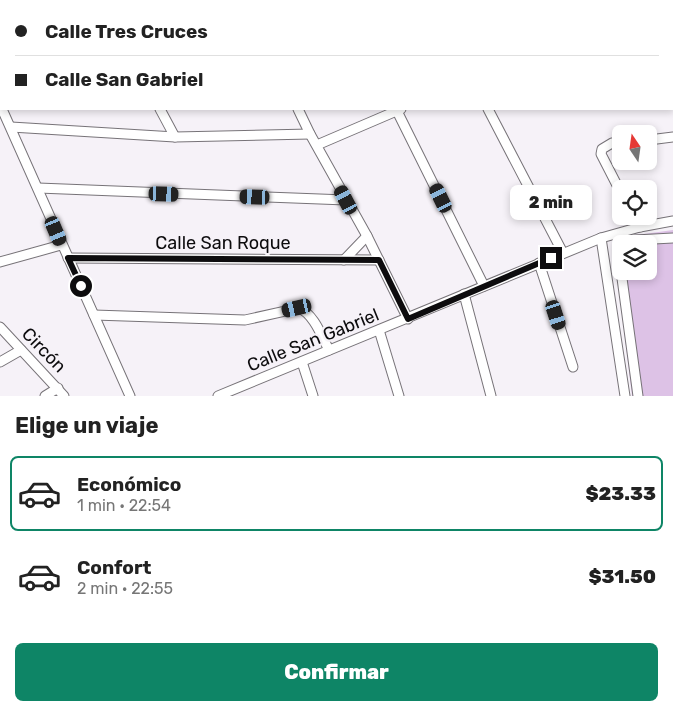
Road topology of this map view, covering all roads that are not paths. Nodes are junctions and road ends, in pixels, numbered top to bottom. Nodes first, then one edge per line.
1 (2, 110) edge
2 (161, 110) edge
3 (298, 110) edge
4 (397, 110) edge
5 (399, 110) edge
6 (489, 110) edge
7 (11, 127) junction
8 (310, 134) junction
9 (175, 137) junction
10 (673, 137) edge
11 (658, 139) edge
12 (612, 143) edge
13 (317, 145) junction
14 (614, 180) edge
15 (38, 188) junction
16 (346, 200) junction
17 (673, 221) edge
18 (640, 227) joint
19 (367, 236) junction
20 (601, 238) junction
21 (673, 238) edge
22 (657, 239) edge
23 (61, 245) junction
24 (563, 253) junction
25 (68, 258) junction
26 (344, 260) junction
27 (379, 260) junction
28 (0, 262) edge
29 (539, 263) junction
30 (622, 280) edge
31 (484, 286) junction
32 (464, 294) junction
33 (94, 315) junction
34 (408, 319) junction
35 (0, 327) edge
36 (379, 330) junction
37 (21, 350) junction
38 (329, 350) junction
39 (0, 362) edge
40 (302, 362) junction
41 (573, 367) dead end
42 (58, 388) junction
43 (224, 395) edge
44 (45, 396) edge
45 (64, 396) edge
46 (130, 396) edge
47 (313, 396) edge
48 (399, 396) edge
49 (491, 396) edge
50 (625, 396) edge
51 (638, 396) edge

1 - 7 street
2 - 9 street
3 - 8 street
4 - 13 street
5 - 31 street
6 - 24 street
7 - 9 street
7 - 15 street
8 - 9 street
8 - 13 street
10 - 11 street
12 - 14 street
13 - 16 street
15 - 16 street
15 - 23 street
16 - 19 street
17 - 18 street, Calle San Gabriel
18 - 20 street, Calle San Gabriel
19 - 26 street
19 - 27 street
20 - 24 street, Calle San Gabriel
20 - 50 street
21 - 22 street
23 - 25 street
23 - 28 street
24 - 29 street, Calle San Gabriel
25 - 26 street, Calle San Roque
25 - 33 street
26 - 27 street, Calle San Roque
27 - 34 street
29 - 31 street, Calle San Gabriel
29 - 41 street
30 - 51 street
31 - 32 street, Calle San Gabriel
32 - 34 street, Calle San Gabriel
32 - 49 street
33 - 38 street
33 - 46 street
34 - 36 street, Calle San Gabriel
35 - 37 street, Circón
36 - 38 street, Calle San Gabriel
36 - 48 street
37 - 39 street
37 - 42 street, Circón
38 - 40 street, Calle San Gabriel
40 - 43 street, Calle San Gabriel
40 - 47 street
42 - 44 street
42 - 45 street, Circón

